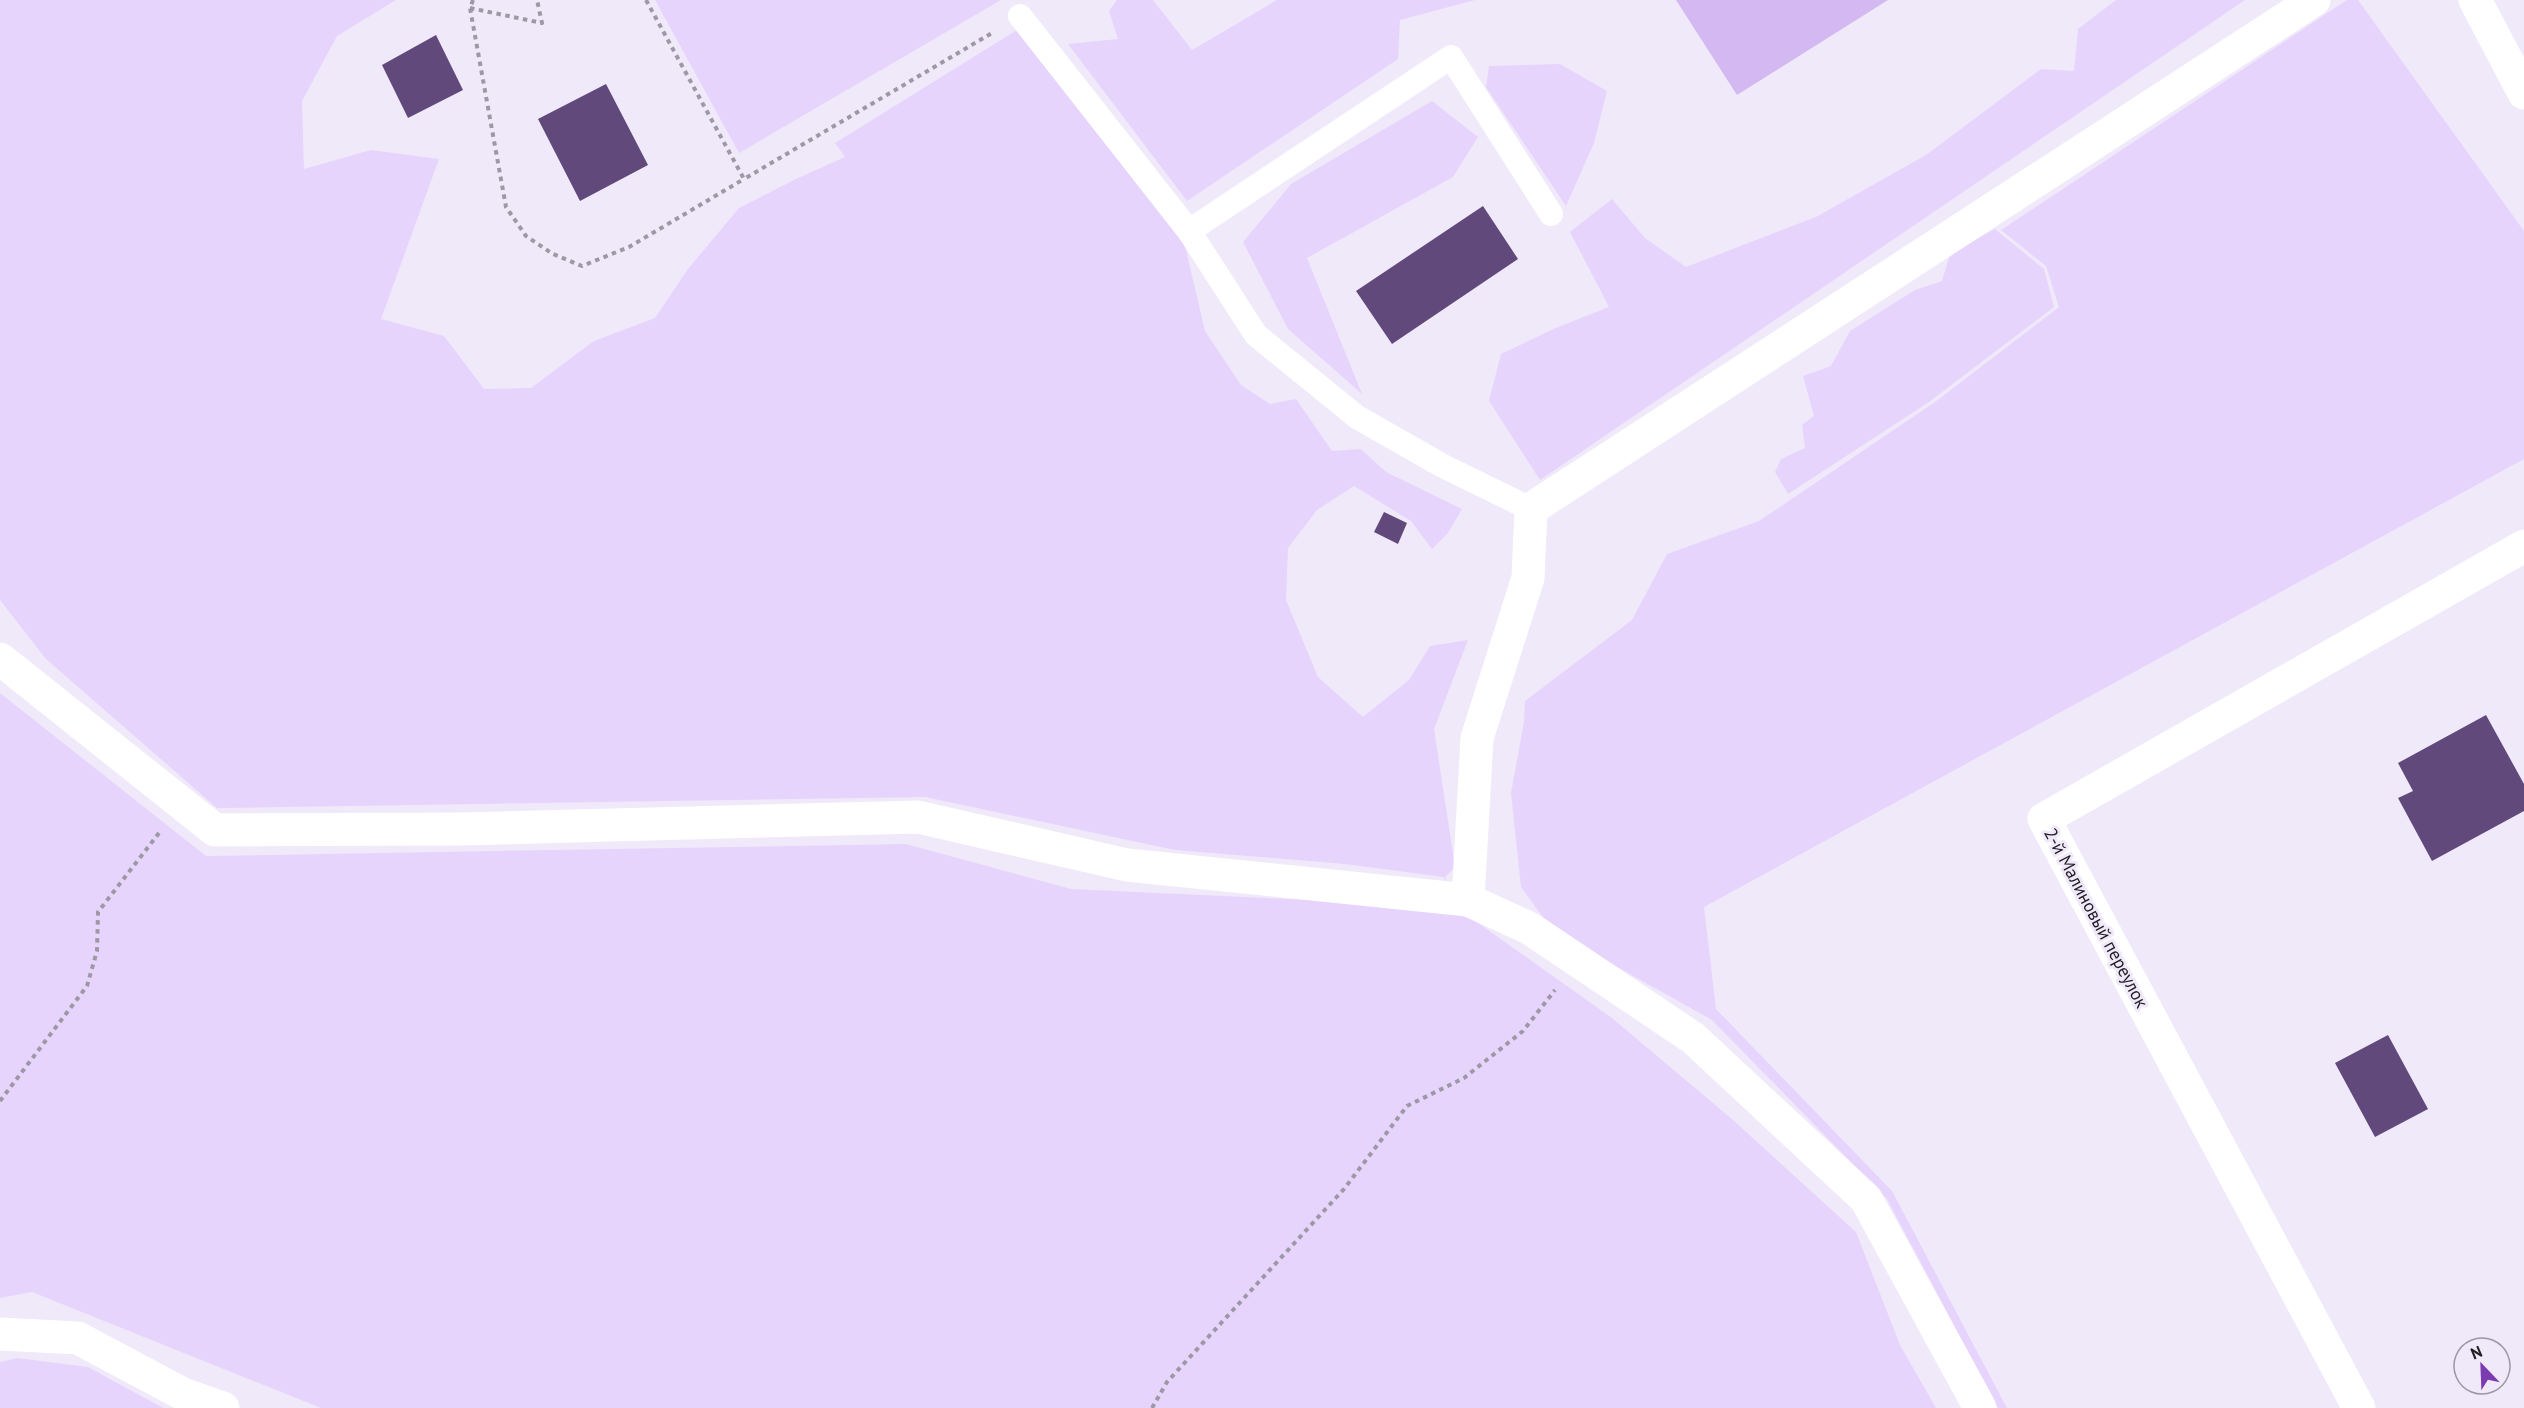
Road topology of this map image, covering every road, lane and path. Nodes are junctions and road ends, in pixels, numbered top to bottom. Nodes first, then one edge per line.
1 (473, 0) edge
2 (537, 0) edge
3 (646, 0) edge
4 (2314, 0) edge
5 (2475, 0) edge
6 (470, 8) junction
7 (1020, 16) joint
8 (2524, 93) edge
9 (744, 179) junction
10 (1551, 214) dead end
11 (1189, 231) junction
12 (1531, 508) junction
13 (2524, 546) edge
14 (0, 659) edge
15 (182, 804) junction
16 (1468, 900) junction
17 (1578, 961) junction
18 (0, 1101) edge
19 (0, 1334) edge
20 (223, 1408) edge
21 (1152, 1408) edge
22 (1980, 1408) edge
23 (2359, 1408) edge

1 - 6 path
2 - 6 path
3 - 9 path
4 - 12 street
5 - 8 street
6 - 9 path
7 - 9 path
7 - 11 lane
10 - 11 lane
11 - 12 lane
12 - 16 street
13 - 23 street, 2-й Малиновый переулок
14 - 15 street
15 - 16 street
15 - 18 path
16 - 17 street
17 - 21 path
17 - 22 street
19 - 20 street

